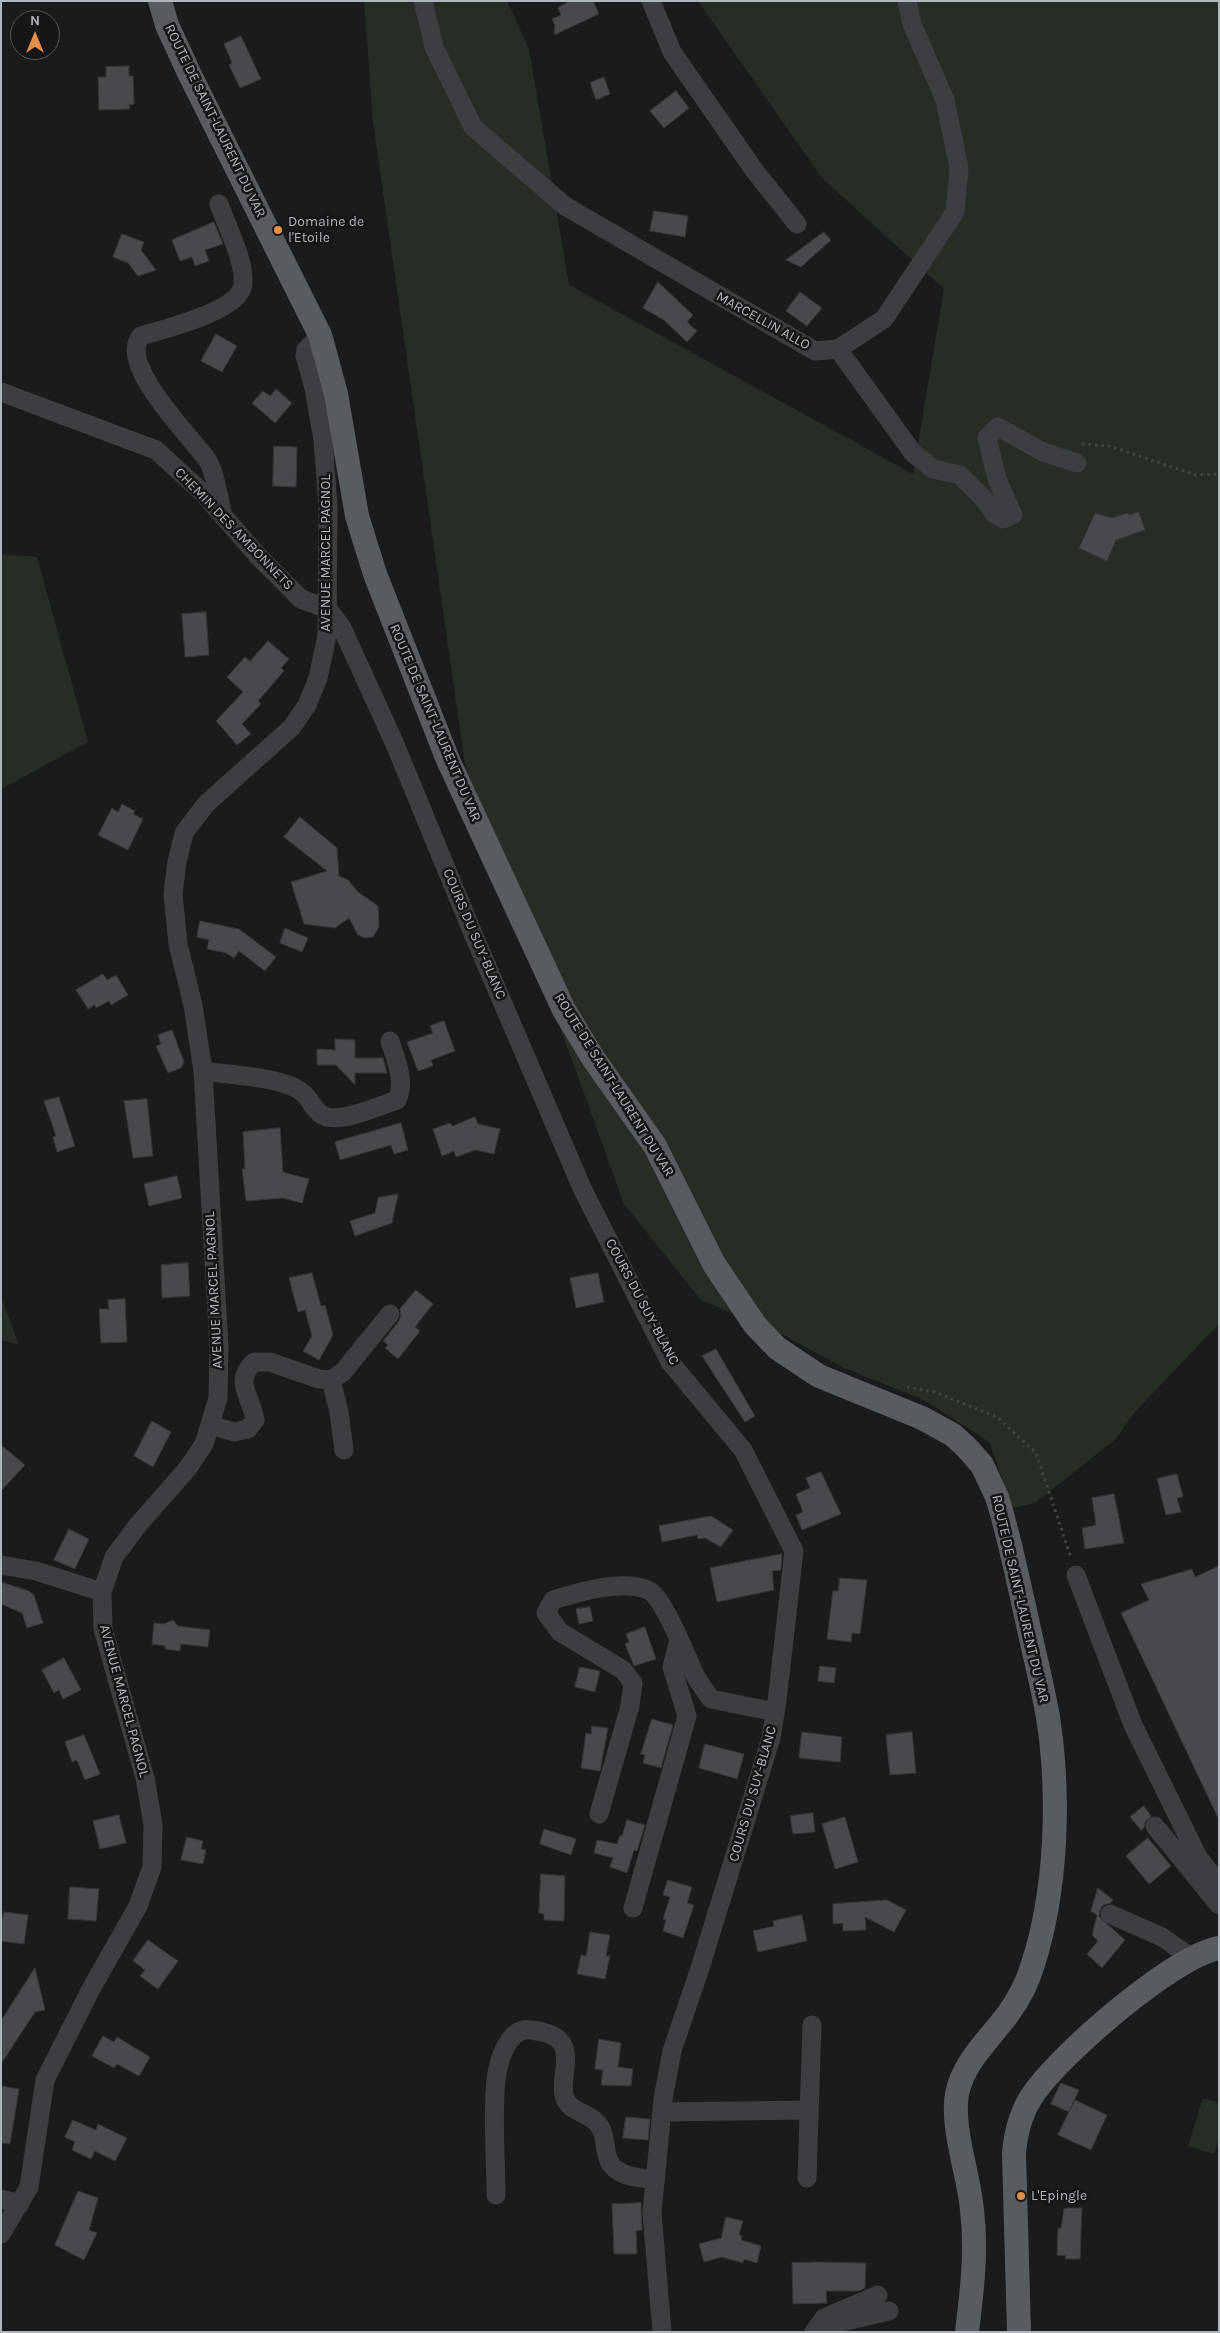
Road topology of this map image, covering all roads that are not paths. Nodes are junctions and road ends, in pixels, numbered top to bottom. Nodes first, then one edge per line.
1 (160, 1) edge
2 (424, 1) edge
3 (651, 1) edge
4 (907, 1) edge
5 (219, 204) dead end
6 (797, 224) dead end
7 (320, 335) junction
8 (838, 349) junction
9 (1, 392) edge
10 (1077, 463) dead end
11 (223, 516) junction
12 (328, 609) junction
13 (390, 1041) dead end
14 (203, 1071) junction
15 (390, 1314) dead end
16 (331, 1380) junction
17 (211, 1425) junction
18 (344, 1450) dead end
19 (1, 1565) edge
20 (1076, 1575) dead end
21 (102, 1592) junction
22 (679, 1640) junction
23 (775, 1712) junction
24 (599, 1814) dead end
25 (1155, 1826) dead end
26 (1219, 1884) edge
27 (1219, 1905) edge
28 (633, 1908) dead end
29 (1110, 1914) dead end
30 (1219, 1948) edge
31 (1192, 1958) junction
32 (812, 2025) dead end
33 (808, 2110) junction
34 (662, 2112) junction
35 (807, 2178) dead end
36 (654, 2180) junction
37 (496, 2195) dead end
38 (1, 2200) edge
39 (20, 2204) junction
40 (1, 2234) edge
41 (878, 2295) dead end
42 (890, 2311) dead end
43 (816, 2330) edge
44 (662, 2332) edge
45 (967, 2332) edge
46 (1019, 2332) edge

1 - 7 main road, ROUTE DE SAINT-LAURENT DU VAR
2 - 8 street, MARCELLIN ALLO
3 - 6 street
4 - 8 street
5 - 11 street
7 - 12 street, AVENUE MARCEL PAGNOL
7 - 45 main road, ROUTE DE SAINT-LAURENT DU VAR
8 - 10 street
9 - 11 street, CHEMIN DES AMBONNETS
11 - 12 street, CHEMIN DES AMBONNETS
12 - 14 street, AVENUE MARCEL PAGNOL
12 - 23 street, COURS DU SUY-BLANC
13 - 14 street
14 - 17 street, AVENUE MARCEL PAGNOL
15 - 16 street
16 - 17 street
16 - 18 street
17 - 21 street, AVENUE MARCEL PAGNOL
19 - 21 street
20 - 26 street
21 - 39 street, AVENUE MARCEL PAGNOL
22 - 23 street
22 - 24 street
22 - 28 street
23 - 34 street, COURS DU SUY-BLANC
25 - 27 street
29 - 31 street
30 - 31 main road
31 - 46 main road
32 - 33 street
33 - 34 street
33 - 35 street
34 - 36 street, COURS DU SUY-BLANC
36 - 37 street
36 - 44 street, COURS DU SUY-BLANC
38 - 39 street
39 - 40 street, AVENUE MARCEL PAGNOL
41 - 43 street
42 - 43 street

